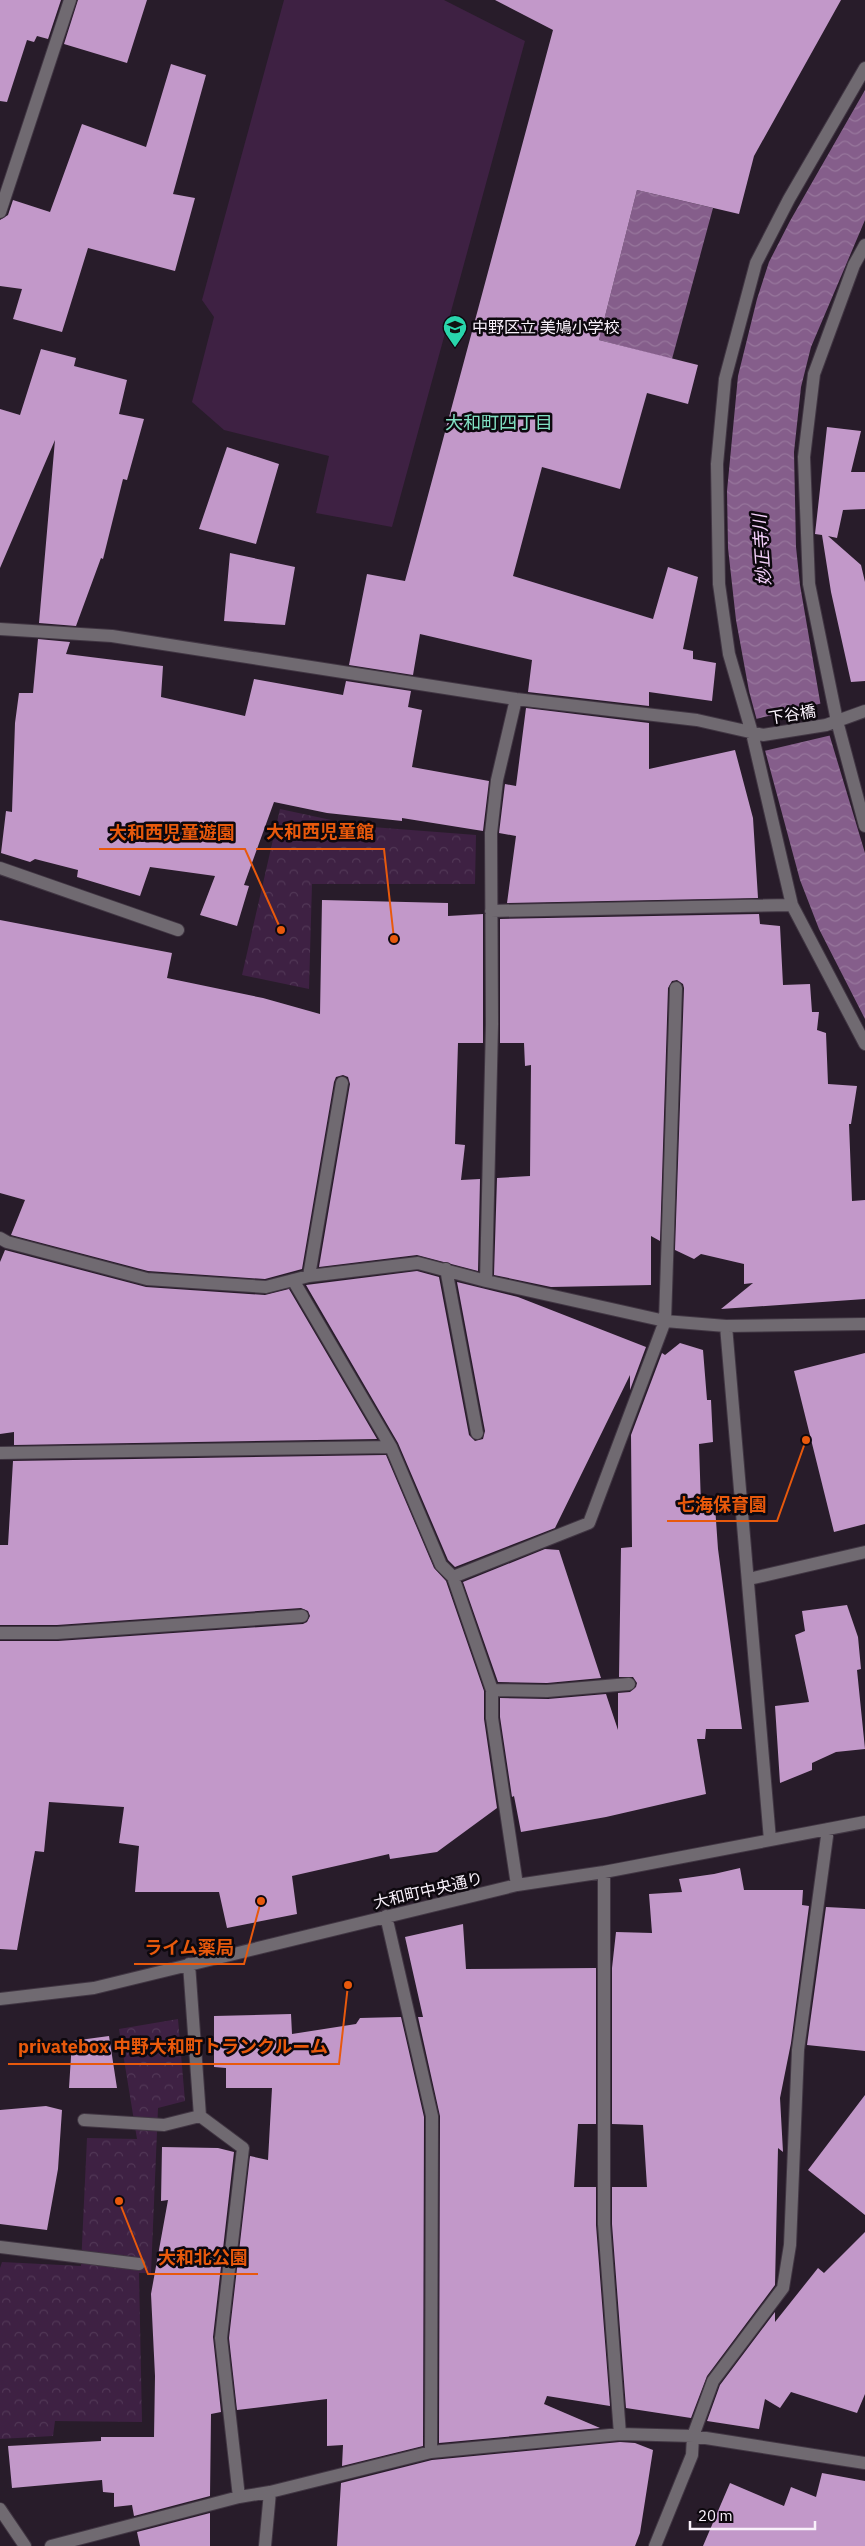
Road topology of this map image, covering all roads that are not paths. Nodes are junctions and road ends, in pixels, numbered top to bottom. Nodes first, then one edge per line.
1 (70, 0) edge
2 (865, 68) edge
3 (4, 187) edge
4 (0, 212) edge
5 (865, 245) edge
6 (0, 629) edge
7 (516, 699) junction
8 (865, 710) edge
9 (831, 723) junction
10 (757, 734) junction
11 (865, 826) edge
12 (0, 868) edge
13 (792, 905) junction
14 (490, 911) junction
15 (178, 930) dead end
16 (676, 988) dead end
17 (865, 1044) edge
18 (342, 1083) dead end
19 (0, 1238) edge
20 (446, 1269) junction
21 (309, 1276) junction
22 (293, 1280) junction
23 (486, 1281) junction
24 (665, 1321) junction
25 (865, 1324) edge
26 (726, 1326) junction
27 (477, 1433) dead end
28 (391, 1447) junction
29 (0, 1453) edge
30 (865, 1552) edge
31 (453, 1577) junction
32 (749, 1579) junction
33 (302, 1616) dead end
34 (0, 1633) edge
35 (629, 1684) dead end
36 (492, 1690) junction
37 (865, 1822) edge
38 (828, 1829) junction
39 (770, 1840) junction
40 (604, 1872) junction
41 (517, 1885) junction
42 (386, 1916) junction
43 (189, 1964) junction
44 (0, 1999) edge
45 (200, 2116) junction
46 (84, 2120) dead end
47 (0, 2247) edge
48 (140, 2264) dead end
49 (620, 2434) junction
50 (694, 2436) junction
51 (431, 2452) junction
52 (865, 2463) edge
53 (270, 2492) junction
54 (239, 2497) junction
55 (0, 2509) edge
56 (25, 2546) edge
57 (51, 2546) edge
58 (265, 2546) edge
59 (655, 2546) edge

1 - 3 street
2 - 10 street
3 - 4 street
5 - 9 street
6 - 7 street
7 - 10 street
7 - 14 street
8 - 9 street, 下谷橋
9 - 10 street, 下谷橋
9 - 11 street
10 - 13 street
12 - 15 street
13 - 14 street
13 - 17 street
14 - 23 street
16 - 24 street
18 - 21 street
19 - 22 street
20 - 21 street
20 - 23 street
20 - 27 street
21 - 22 street
22 - 28 street
23 - 24 street
24 - 26 street
24 - 31 street
25 - 26 street
26 - 32 street
28 - 29 street
28 - 31 street
30 - 32 street
31 - 36 street
32 - 39 street
33 - 34 street
35 - 36 street
36 - 41 street
37 - 38 street, 大和町中央通り
38 - 39 street, 大和町中央通り
38 - 50 street
39 - 40 street, 大和町中央通り
40 - 41 street, 大和町中央通り
40 - 49 street
41 - 42 street, 大和町中央通り
42 - 43 street, 大和町中央通り
42 - 51 street
43 - 44 street, 大和町中央通り
43 - 45 street
45 - 46 street
45 - 54 street
47 - 48 street
49 - 50 street
49 - 51 street
50 - 52 street
50 - 59 street
51 - 53 street
53 - 54 street
53 - 58 street
54 - 57 street
55 - 56 street

